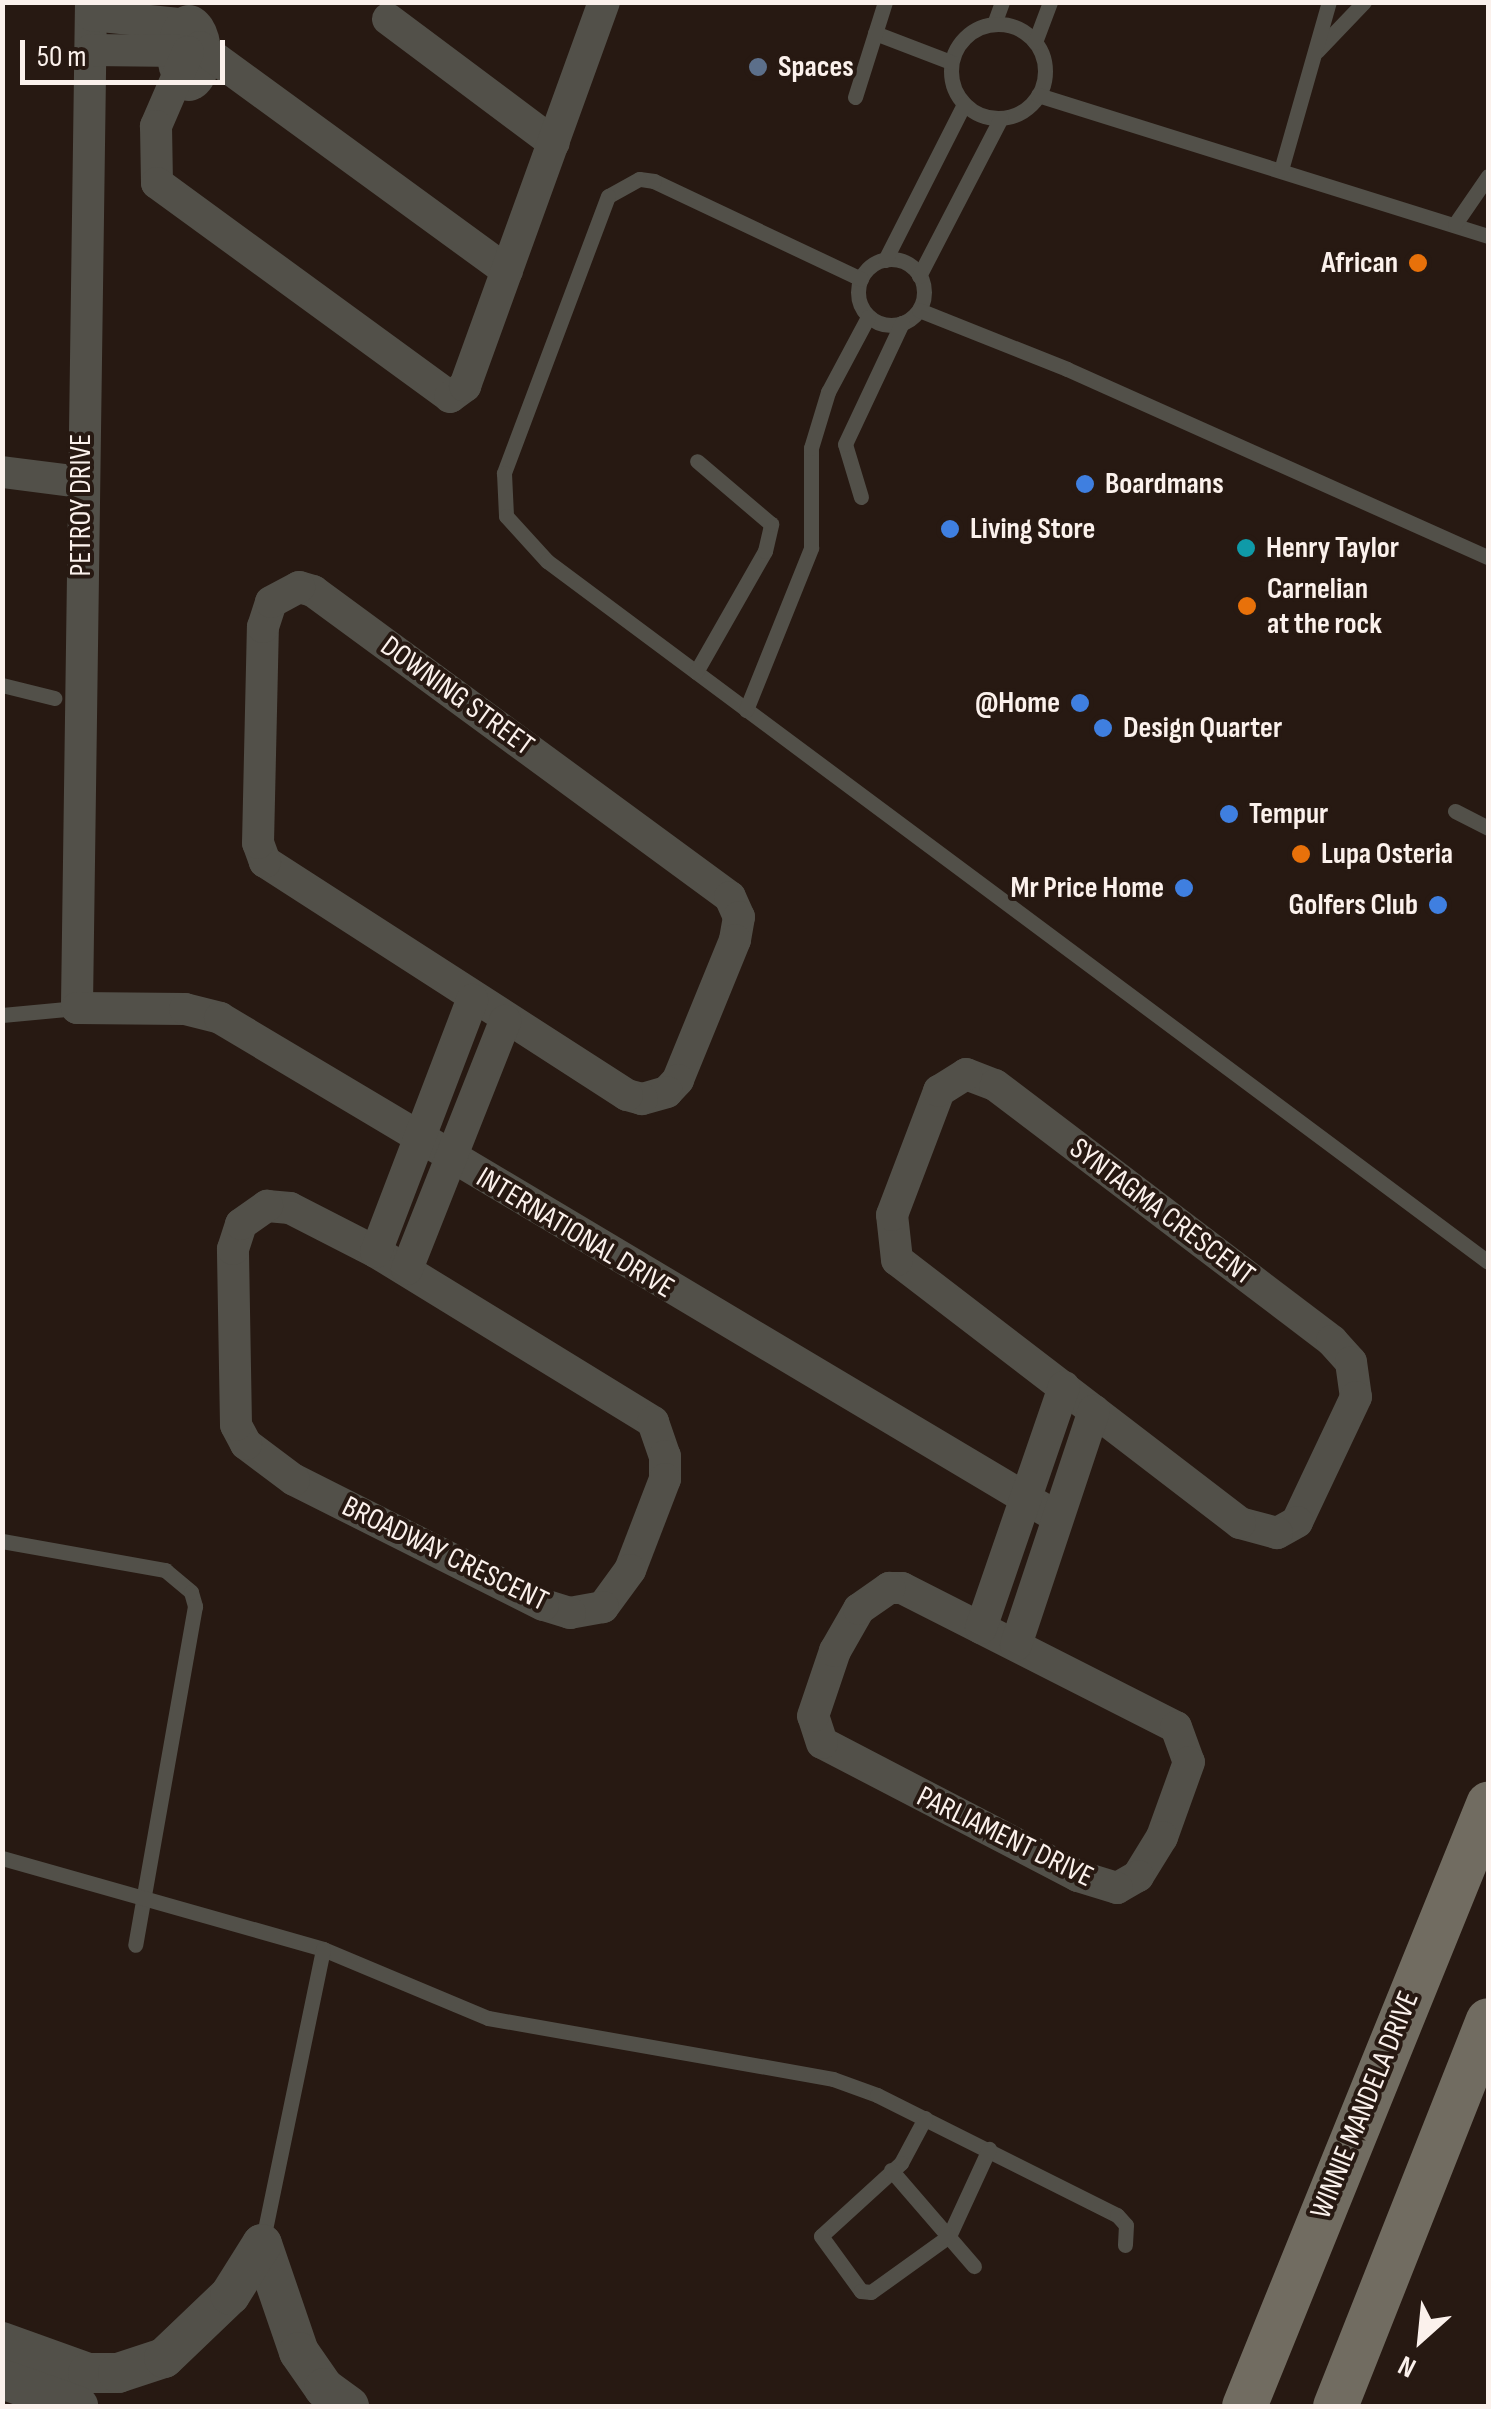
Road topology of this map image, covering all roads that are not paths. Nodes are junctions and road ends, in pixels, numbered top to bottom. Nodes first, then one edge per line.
1 (886, 2) edge
2 (1002, 2) edge
3 (1050, 2) edge
4 (1329, 2) edge
5 (1364, 2) edge
6 (599, 5) edge
7 (91, 8) edge
8 (388, 18) dead end
9 (994, 24) junction
10 (187, 33) edge
11 (876, 33) junction
12 (1036, 42) junction
13 (91, 50) junction
14 (1315, 54) junction
15 (951, 62) junction
16 (1038, 94) junction
17 (855, 97) dead end
18 (964, 104) junction
19 (1001, 118) junction
20 (554, 143) junction
21 (1281, 170) junction
22 (1488, 176) edge
23 (1456, 224) junction
24 (1488, 236) edge
25 (886, 260) junction
26 (507, 271) junction
27 (919, 276) junction
28 (861, 279) junction
29 (918, 310) junction
30 (868, 316) junction
31 (902, 324) junction
32 (697, 461) dead end
33 (2, 472) edge
34 (80, 482) junction
35 (861, 496) dead end
36 (1488, 557) edge
37 (696, 672) junction
38 (2, 686) edge
39 (54, 698) dead end
40 (746, 710) junction
41 (1455, 811) dead end
42 (1488, 828) edge
43 (472, 1000) junction
44 (77, 1008) junction
45 (2, 1015) edge
46 (505, 1021) junction
47 (420, 1141) junction
48 (450, 1159) junction
49 (376, 1252) junction
50 (1488, 1262) edge
51 (406, 1270) junction
52 (1064, 1388) junction
53 (1094, 1410) junction
54 (1023, 1501) junction
55 (1057, 1517) junction
56 (2, 1540) edge
57 (981, 1628) junction
58 (1016, 1645) junction
59 (1488, 1804) edge
60 (2, 1858) edge
61 (144, 1899) junction
62 (135, 1946) dead end
63 (323, 1949) junction
64 (1488, 2020) edge
65 (925, 2118) junction
66 (989, 2149) junction
67 (891, 2170) junction
68 (949, 2236) junction
69 (262, 2244) junction
70 (1124, 2245) dead end
71 (974, 2266) dead end
72 (1272, 2329) junction
73 (2, 2342) edge
74 (2, 2379) edge
75 (78, 2406) edge
76 (350, 2406) edge
77 (1232, 2406) edge
78 (1244, 2406) edge
79 (1335, 2406) edge

1 - 11 lane
2 - 9 lane
3 - 12 lane
4 - 14 lane
5 - 14 lane
6 - 20 street
7 - 10 street
7 - 13 street, PETROY DRIVE
8 - 20 street
9 - 12 lane
9 - 15 lane
10 - 13 street
10 - 26 street
10 - 26 street
11 - 15 lane
11 - 17 lane
12 - 16 lane
13 - 34 street, PETROY DRIVE
14 - 21 lane
15 - 18 lane
16 - 19 lane
16 - 21 lane
18 - 19 lane
18 - 25 lane
19 - 27 lane
20 - 26 street
21 - 23 lane
22 - 23 lane
23 - 24 lane
25 - 27 lane
25 - 28 lane
27 - 29 lane
28 - 30 lane
28 - 37 lane
29 - 31 lane
29 - 36 lane
30 - 31 lane
30 - 40 lane
31 - 35 lane
32 - 37 lane
33 - 34 street
34 - 44 street, PETROY DRIVE
37 - 40 lane
38 - 39 lane
40 - 50 lane
41 - 42 lane
43 - 46 street, DOWNING STREET
43 - 46 street, DOWNING STREET
43 - 47 street
44 - 45 lane
44 - 47 street, INTERNATIONAL DRIVE
46 - 48 street
47 - 48 street, INTERNATIONAL DRIVE
47 - 49 street
48 - 51 street
48 - 54 street, INTERNATIONAL DRIVE
49 - 51 street, BROADWAY CRESCENT
49 - 51 street, BROADWAY CRESCENT
52 - 53 street, SYNTAGMA CRESCENT
52 - 53 street, SYNTAGMA CRESCENT
52 - 54 street
53 - 55 street
54 - 55 street, INTERNATIONAL DRIVE
54 - 57 street
55 - 58 street
56 - 61 lane
57 - 58 street, PARLIAMENT DRIVE
57 - 58 street, PARLIAMENT DRIVE
59 - 72 main road, WINNIE MANDELA DRIVE
60 - 61 lane
61 - 62 lane
61 - 63 lane
63 - 65 lane
63 - 69 lane
64 - 79 main road
65 - 66 lane
65 - 67 lane
66 - 68 lane
66 - 70 lane
67 - 68 lane
67 - 68 lane
68 - 71 lane
69 - 73 street
69 - 76 street
72 - 77 main road
72 - 78 main road, WINNIE MANDELA DRIVE
74 - 75 street

